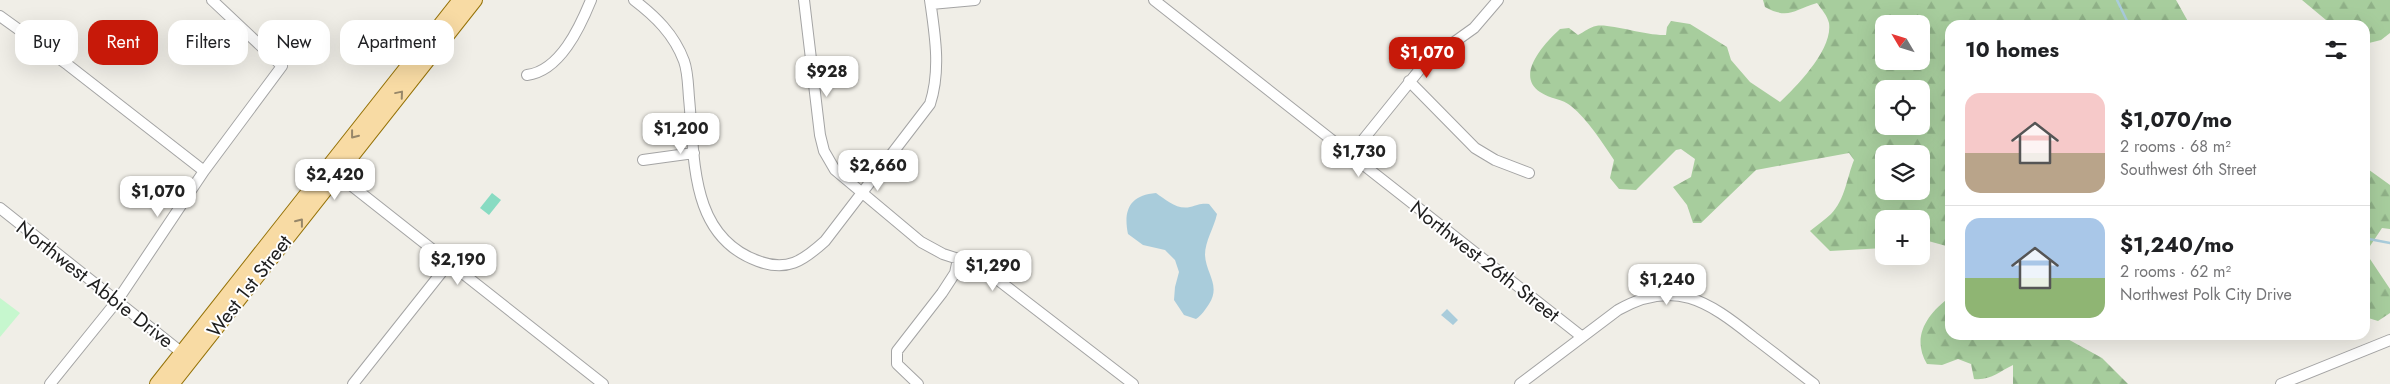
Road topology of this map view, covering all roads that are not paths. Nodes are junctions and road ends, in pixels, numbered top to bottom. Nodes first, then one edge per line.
1 (212, 0) edge
2 (460, 0) edge
3 (475, 0) edge
4 (591, 0) edge
5 (634, 0) edge
6 (804, 0) edge
7 (975, 0) edge
8 (1154, 0) edge
9 (1498, 0) edge
10 (931, 2) edge
11 (0, 16) edge
12 (527, 75) dead end
13 (1409, 81) junction
14 (694, 153) junction
15 (1350, 156) junction
16 (643, 160) dead end
17 (204, 171) junction
18 (333, 171) junction
19 (1529, 173) dead end
20 (861, 193) junction
21 (0, 208) edge
22 (958, 259) junction
23 (449, 263) junction
24 (117, 301) junction
25 (1581, 336) junction
26 (2390, 340) edge
27 (186, 357) junction
28 (50, 384) edge
29 (157, 384) edge
30 (172, 384) edge
31 (353, 384) edge
32 (603, 384) edge
33 (918, 384) edge
34 (1133, 384) edge
35 (1520, 384) edge
36 (1814, 384) edge
37 (2281, 384) edge

1 - 17 street
2 -> 18 main road, West 1st Street
18 -> 3 main road, West 1st Street
4 - 12 street
5 - 14 street
6 - 20 street
7 - 10 street
8 - 15 street, Northwest 26th Street
9 - 13 street
10 - 20 street
11 - 17 street
13 - 15 street
13 - 19 street
14 - 16 street
14 - 20 street
15 - 25 street, Northwest 26th Street
17 - 24 street
18 - 23 street
18 - 27 main road, West 1st Street
20 - 22 street
21 - 24 street, Northwest Abbie Drive
22 - 33 street
22 - 34 street
23 - 31 street
23 - 32 street
24 - 27 street, Northwest Abbie Drive
24 - 28 street
25 - 35 street
25 - 36 street
26 - 37 street
27 - 29 main road, West 1st Street
27 - 30 main road, West 1st Street

